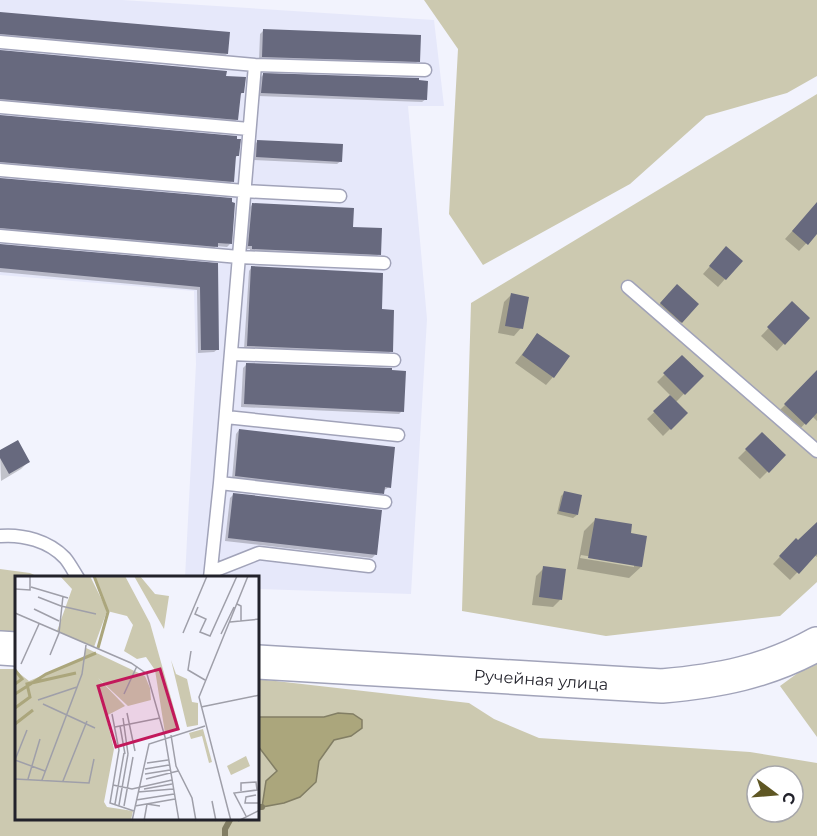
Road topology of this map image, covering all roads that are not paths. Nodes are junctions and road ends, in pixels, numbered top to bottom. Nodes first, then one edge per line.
1 (0, 42) edge
2 (255, 65) junction
3 (425, 70) dead end
4 (0, 106) edge
5 (249, 129) junction
6 (0, 170) edge
7 (244, 191) junction
8 (340, 196) dead end
9 (0, 236) edge
10 (239, 257) junction
11 (384, 263) dead end
12 (628, 287) dead end
13 (231, 354) junction
14 (394, 360) dead end
15 (226, 417) junction
16 (398, 435) dead end
17 (817, 451) edge
18 (220, 483) junction
19 (385, 502) dead end
20 (0, 536) edge
21 (369, 566) dead end
22 (210, 575) edge
23 (77, 576) edge
24 (817, 644) edge
25 (0, 648) edge
26 (15, 649) edge
27 (260, 662) edge

1 - 2 lane
2 - 3 lane
2 - 5 lane
4 - 5 lane
5 - 7 lane
6 - 7 lane
7 - 8 lane
7 - 10 lane
9 - 10 lane
10 - 11 lane
10 - 13 lane
12 - 17 lane
13 - 14 lane
13 - 15 lane
15 - 16 lane
15 - 18 lane
18 - 19 lane
18 - 22 lane
20 - 23 lane
21 - 22 lane
24 - 27 street, Ручейная улица
25 - 26 street

